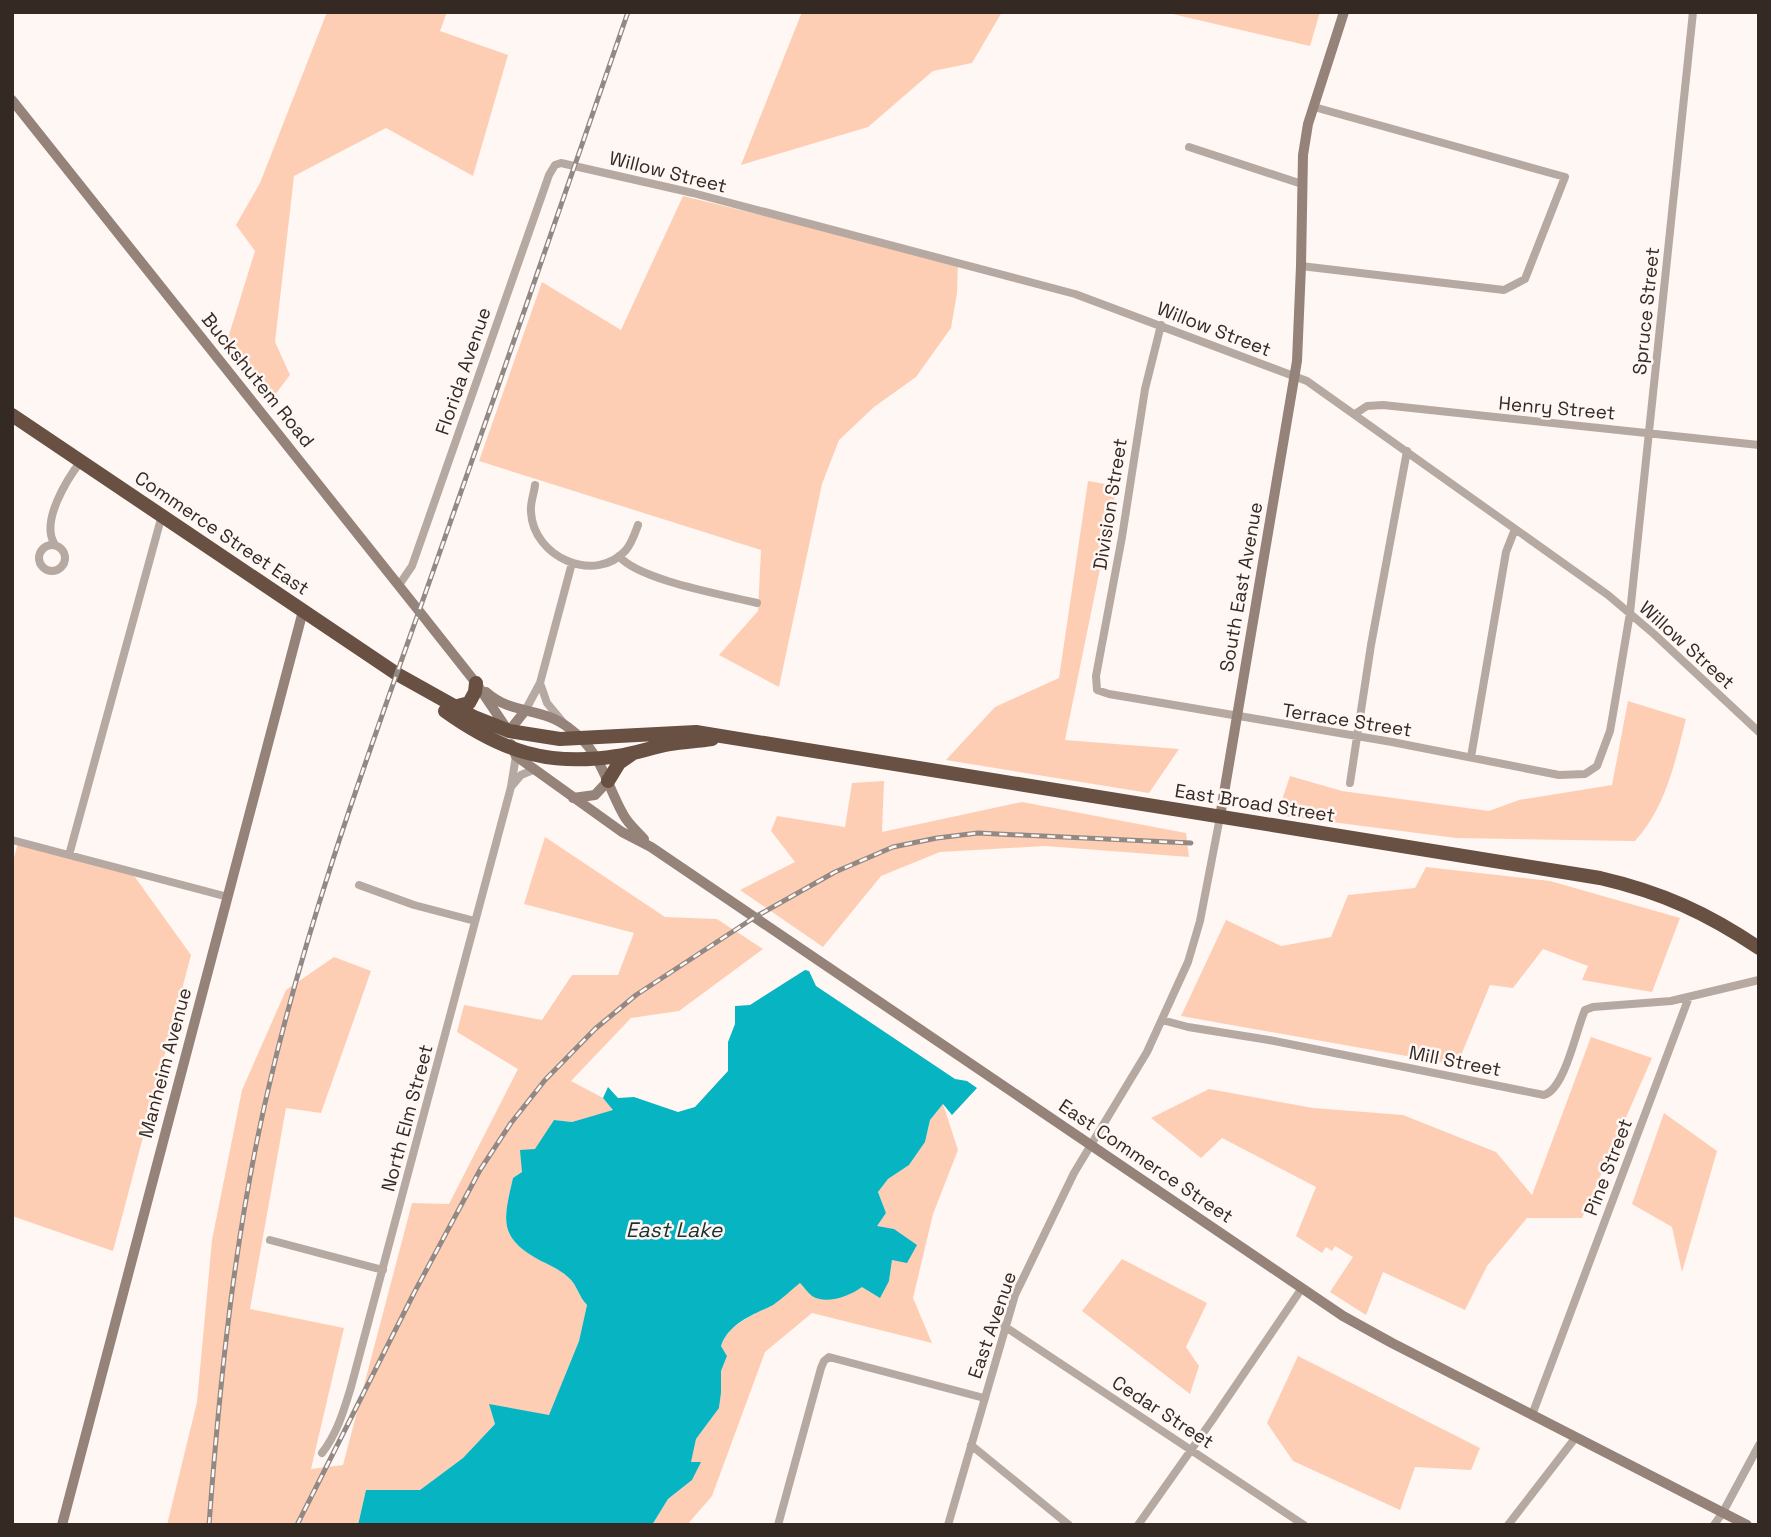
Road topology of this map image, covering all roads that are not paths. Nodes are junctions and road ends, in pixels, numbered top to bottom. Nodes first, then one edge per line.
1 (1344, 12) edge
2 (1693, 12) edge
3 (12, 100) edge
4 (1314, 107) junction
5 (1189, 147) dead end
6 (555, 165) joint
7 (1302, 184) junction
8 (1301, 266) junction
9 (1160, 325) junction
10 (1294, 376) junction
11 (1355, 414) junction
12 (12, 415) edge
13 (1649, 433) junction
14 (1759, 445) edge
15 (1407, 451) junction
16 (81, 461) junction
17 (536, 485) dead end
18 (162, 515) junction
19 (638, 525) dead end
20 (1515, 529) junction
21 (54, 544) dead end
22 (619, 556) junction
23 (572, 564) junction
24 (399, 585) junction
25 (757, 603) dead end
26 (303, 611) junction
27 (1630, 613) junction
28 (410, 682) junction
29 (476, 683) junction
30 (540, 683) junction
31 (1097, 690) joint
32 (454, 707) junction
33 (525, 711) junction
34 (1236, 717) junction
35 (569, 727) junction
36 (509, 731) junction
37 (1759, 732) edge
38 (1357, 737) junction
39 (582, 739) junction
40 (641, 746) junction
41 (514, 753) junction
42 (1471, 757) junction
43 (598, 758) junction
44 (533, 770) junction
45 (1592, 771) joint
46 (608, 781) junction
47 (1350, 783) dead end
48 (511, 787) junction
49 (573, 798) junction
50 (1220, 817) junction
51 (12, 840) edge
52 (651, 847) junction
53 (69, 855) junction
54 (359, 885) dead end
55 (228, 897) junction
56 (475, 921) junction
57 (1759, 948) edge
58 (1759, 980) edge
59 (1689, 997) junction
60 (1162, 1020) junction
61 (1091, 1145) junction
62 (270, 1240) dead end
63 (383, 1270) junction
64 (1302, 1289) junction
65 (1004, 1326) junction
66 (984, 1398) junction
67 (1532, 1415) junction
68 (1576, 1437) junction
69 (1759, 1444) edge
70 (971, 1445) junction
71 (1191, 1449) junction
72 (322, 1453) dead end
73 (1723, 1512) junction
74 (62, 1525) edge
75 (778, 1525) edge
76 (948, 1525) edge
77 (1069, 1525) edge
78 (1138, 1525) edge
79 (1304, 1525) edge
80 (1508, 1525) edge
81 (1714, 1525) edge
82 (1747, 1525) edge

1 - 4 street, South East Avenue
2 - 13 street, Spruce Street
3 - 24 street, Buckshutem Road
4 - 7 street, South East Avenue
4 - 8 street
5 - 7 street
6 - 9 street, Willow Street
6 - 24 street, Florida Avenue
7 - 8 street, South East Avenue
8 - 10 street, South East Avenue
9 - 10 street, Willow Street
9 - 31 street, Division Street
10 - 11 street, Willow Street
10 - 34 street, South East Avenue
11 - 13 street, Henry Street
11 - 15 street, Willow Street
12 - 16 highway, Commerce Street East
13 - 14 street, Henry Street
13 - 27 street, Spruce Street
15 - 20 street, Willow Street
15 - 38 street
16 - 18 highway, Commerce Street East
16 - 21 street
17 - 23 street
18 - 26 highway, Commerce Street East
18 - 53 street
19 - 22 street
20 - 27 street, Willow Street
20 - 42 street
22 - 23 street
22 - 25 street
23 - 30 street
24 - 29 street, Buckshutem Road
26 - 28 highway, Commerce Street East
26 - 55 street, Manheim Avenue
27 - 37 street, Willow Street
27 - 45 street, Spruce Street
28 - 32 highway, Commerce Street East
28 - 41 highway, Commerce Street East
29 - 32 highway
29 - 33 street
29 - 36 street
30 - 33 street
30 - 35 street
31 - 34 street, Terrace Street
32 - 36 highway, Commerce Street East
33 - 35 street
33 - 36 street
34 - 38 street, Terrace Street
34 - 50 street, South East Avenue
35 - 39 street
36 - 39 highway, East Broad Street
36 - 41 street
38 - 42 street, Terrace Street
38 - 47 street
39 - 40 highway, East Broad Street
39 - 43 street
40 - 43 highway, East Broad Street
40 - 46 highway
40 - 50 highway, East Broad Street
41 - 43 highway, East Broad Street
41 - 44 street, Commerce Street East
41 - 48 street, North Elm Street
42 - 45 street, Terrace Street
43 - 46 street
44 - 48 street
44 - 49 street, Commerce Street East
46 - 49 street
46 - 52 street
48 - 56 street, North Elm Street
49 - 52 street, East Commerce Street
50 - 57 highway, East Broad Street
50 - 60 street, South East Avenue
51 - 53 street
52 - 61 street, East Commerce Street
53 - 55 street
54 - 56 street
55 - 74 street, Manheim Avenue
56 - 63 street, North Elm Street
58 - 59 street
59 - 60 street, Mill Street
59 - 67 street, Pine Street
60 - 61 street, South East Avenue
61 - 64 street, East Commerce Street
61 - 65 street, East Avenue
62 - 63 street
63 - 72 street, North Elm Street
64 - 67 street, East Commerce Street
64 - 71 street
65 - 66 street, East Avenue
65 - 71 street, Cedar Street
66 - 70 street, East Avenue
66 - 75 street
67 - 68 street, East Commerce Street
68 - 73 street, East Commerce Street
68 - 80 street
69 - 73 street
70 - 76 street, East Avenue
70 - 77 street
71 - 78 street
71 - 79 street, Cedar Street
73 - 81 street
73 - 82 street

